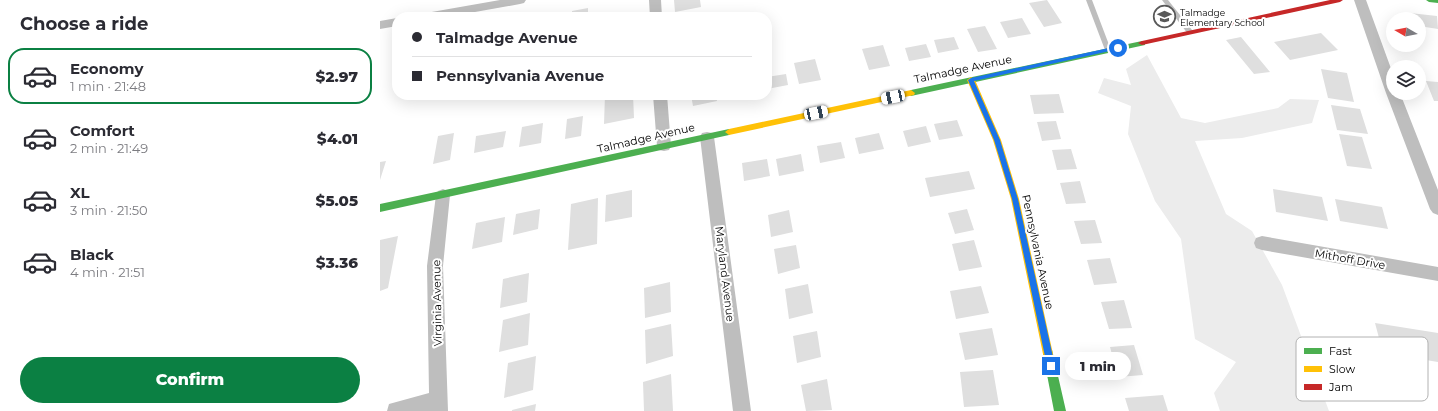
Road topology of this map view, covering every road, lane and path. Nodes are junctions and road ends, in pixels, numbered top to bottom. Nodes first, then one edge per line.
1 (520, 0) edge
2 (655, 0) edge
3 (1089, 0) edge
4 (1173, 0) edge
5 (1340, 0) edge
6 (1360, 0) edge
7 (1429, 0) edge
8 (1165, 1) edge
9 (1438, 1) edge
10 (454, 12) edge
11 (656, 12) edge
12 (392, 23) edge
13 (380, 25) edge
14 (1190, 32) junction
15 (1108, 50) junction
16 (1386, 73) edge
17 (971, 80) junction
18 (660, 100) edge
19 (1396, 100) edge
20 (707, 137) junction
21 (664, 146) junction
22 (444, 195) junction
23 (380, 208) edge
24 (1438, 208) edge
25 (1262, 243) dead end
26 (1438, 274) edge
27 (439, 406) edge
28 (396, 411) edge
29 (742, 411) edge
30 (1060, 411) edge

1 - 10 street
2 - 11 street
3 - 15 lane
4 - 8 lane
5 - 14 street, Talmadge Avenue
6 - 16 street
7 - 9 street
8 - 14 lane
12 - 13 street
14 - 15 street, Talmadge Avenue
15 - 17 street, Talmadge Avenue
17 - 20 street, Talmadge Avenue
17 - 30 street, Pennsylvania Avenue
18 - 21 street
19 - 24 street
20 - 21 street, Talmadge Avenue
20 - 29 street, Maryland Avenue
21 - 22 street, Talmadge Avenue
22 - 23 street, Talmadge Avenue
22 - 27 street, Virginia Avenue
25 - 26 street, Mithoff Drive
27 - 28 street

